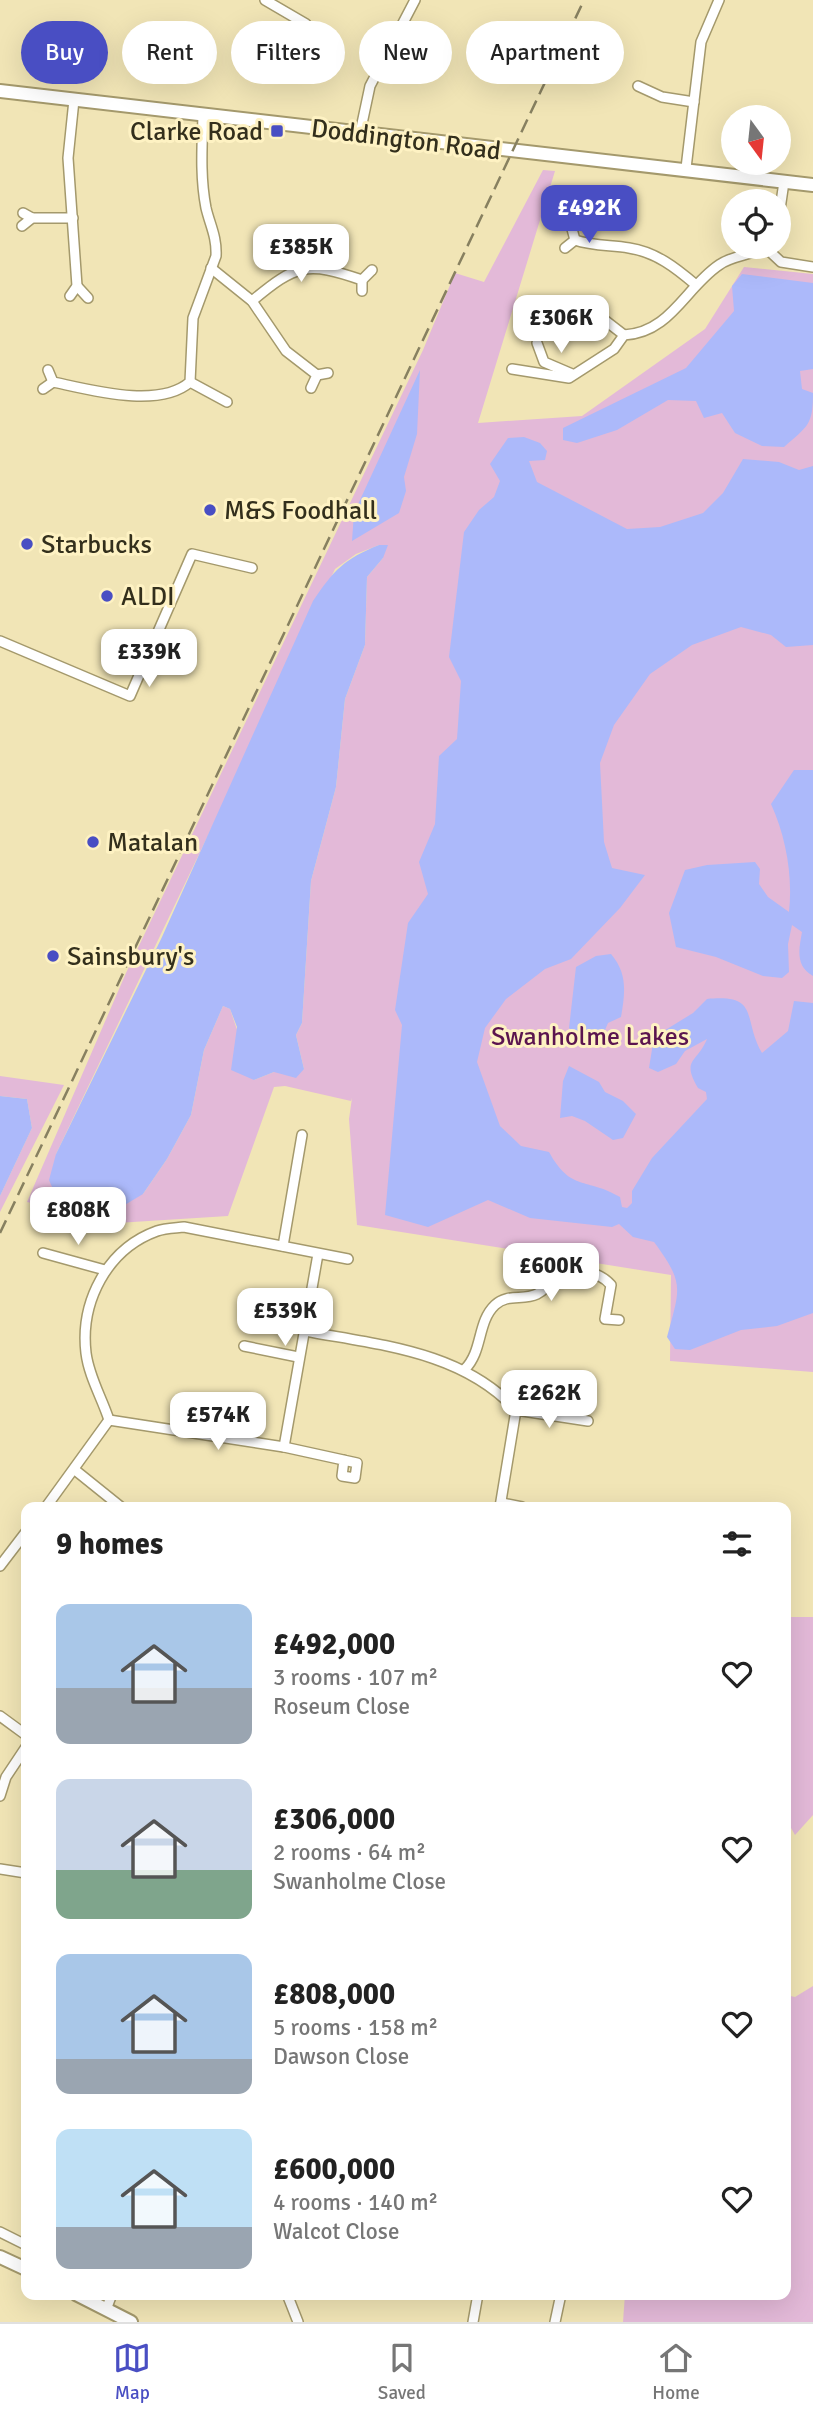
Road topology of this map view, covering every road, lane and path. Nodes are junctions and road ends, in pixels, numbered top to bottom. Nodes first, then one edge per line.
1 (264, 0) edge
2 (415, 0) edge
3 (719, 0) edge
4 (301, 21) edge
5 (638, 86) dead end
6 (0, 92) edge
7 (74, 100) junction
8 (694, 102) junction
9 (204, 116) junction
10 (360, 133) junction
11 (686, 169) junction
12 (784, 181) junction
13 (813, 185) edge
14 (783, 189) edge
15 (23, 212) dead end
16 (32, 218) junction
17 (73, 218) junction
18 (22, 226) dead end
19 (572, 229) dead end
20 (575, 240) junction
21 (565, 248) dead end
22 (731, 259) edge
23 (778, 259) edge
24 (813, 267) edge
25 (211, 268) junction
26 (372, 270) dead end
27 (362, 280) junction
28 (696, 285) junction
29 (77, 286) junction
30 (362, 291) dead end
31 (70, 296) dead end
32 (88, 298) dead end
33 (252, 300) junction
34 (599, 305) dead end
35 (624, 335) junction
36 (537, 344) dead end
37 (512, 369) dead end
38 (48, 370) dead end
39 (328, 373) dead end
40 (317, 375) junction
41 (574, 375) junction
42 (53, 382) junction
43 (190, 382) junction
44 (311, 388) dead end
45 (43, 389) dead end
46 (227, 402) dead end
47 (252, 568) dead end
48 (0, 641) edge
49 (302, 1135) dead end
50 (283, 1246) junction
51 (43, 1253) dead end
52 (318, 1254) junction
53 (348, 1259) dead end
54 (105, 1270) junction
55 (620, 1320) dead end
56 (305, 1331) junction
57 (244, 1346) dead end
58 (298, 1357) junction
59 (465, 1369) junction
60 (516, 1410) junction
61 (109, 1420) junction
62 (588, 1421) dead end
63 (284, 1447) junction
64 (344, 1460) dead end
65 (75, 1470) junction
66 (50, 1502) edge
67 (115, 1502) edge
68 (501, 1502) edge
69 (21, 1539) edge
70 (0, 1566) edge
71 (0, 1716) edge
72 (21, 1731) edge
73 (21, 1755) edge
74 (0, 1796) edge
75 (0, 1868) edge
76 (21, 1872) edge
77 (0, 2232) edge
78 (21, 2242) edge
79 (0, 2257) edge
80 (21, 2267) edge
81 (87, 2300) edge
82 (110, 2300) edge
83 (289, 2300) edge
84 (477, 2300) edge
85 (560, 2300) edge
86 (106, 2310) junction
87 (131, 2322) edge
88 (298, 2322) edge
89 (473, 2322) edge
90 (555, 2322) edge

1 - 4 street
2 - 10 street
3 - 8 street
5 - 8 street
6 - 7 main road, Doddington Road
7 - 9 main road, Doddington Road
7 - 17 street
8 - 11 street
9 - 10 main road, Doddington Road
9 - 25 street
10 - 11 main road, Doddington Road
11 - 12 main road, Doddington Road
12 - 13 main road, Doddington Road
12 - 14 street
15 - 16 street
16 - 17 street
16 - 18 street
17 - 29 street
19 - 20 street
20 - 21 street
20 - 28 street
22 - 28 street
23 - 24 street
25 - 33 street
25 - 43 street
26 - 27 street
27 - 30 street
27 - 33 street
28 - 35 street
29 - 31 street
29 - 32 street
33 - 40 street
34 - 35 street
35 - 41 street
36 - 41 street
37 - 41 street
38 - 42 street
39 - 40 street
40 - 44 street
42 - 43 street
42 - 45 street
43 - 46 street
47 - 48 street
49 - 50 street
50 - 52 street
50 - 54 street
51 - 54 street
52 - 53 street
52 - 56 street
54 - 61 street
55 - 59 street
56 - 58 street
56 - 59 street
57 - 58 street
58 - 63 street
59 - 60 street
60 - 62 street
60 - 68 street
61 - 63 street
61 - 65 street
63 - 64 street
65 - 66 street
65 - 67 street
69 - 70 street
71 - 72 street
73 - 74 street
75 - 76 street
77 - 78 street
79 - 80 main road
81 - 86 main road
82 - 86 street
83 - 88 street
84 - 89 street
85 - 90 street
86 - 87 main road

